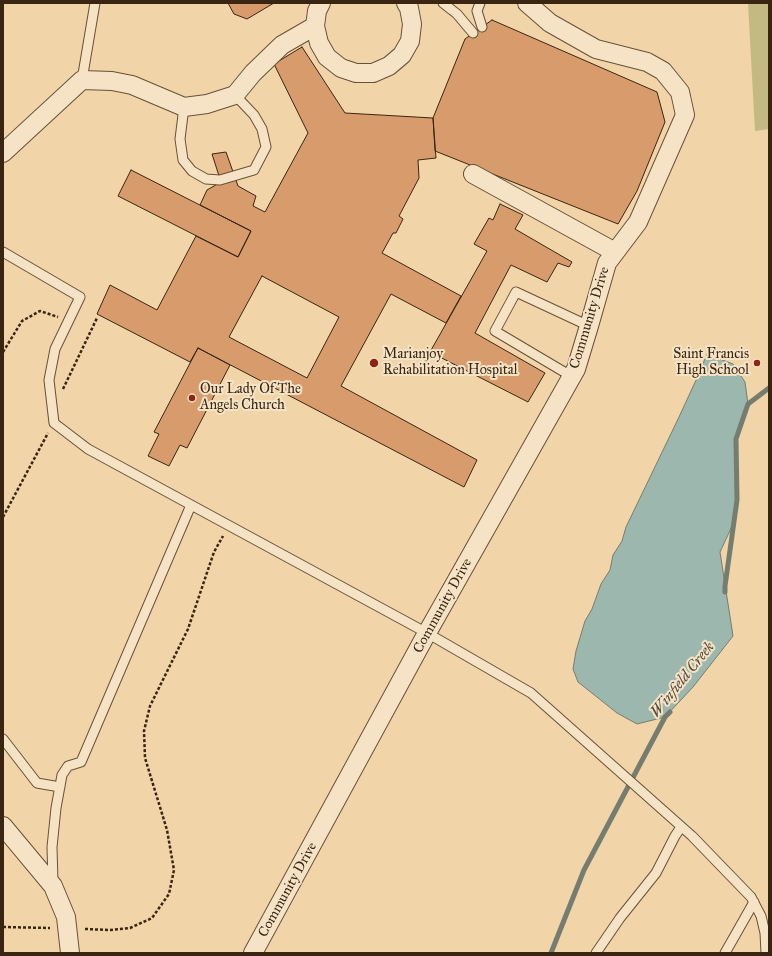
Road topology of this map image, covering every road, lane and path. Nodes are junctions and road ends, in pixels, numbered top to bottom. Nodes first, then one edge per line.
1 (95, 3) edge
2 (321, 3) edge
3 (443, 3) edge
4 (480, 3) edge
5 (527, 3) edge
6 (412, 5) edge
7 (315, 26) junction
8 (482, 27) dead end
9 (473, 33) dead end
10 (82, 80) junction
11 (235, 95) junction
12 (184, 107) junction
13 (3, 153) edge
14 (473, 174) dead end
15 (3, 252) edge
16 (615, 252) junction
17 (67, 324) junction
18 (589, 326) junction
19 (3, 352) edge
20 (571, 376) junction
21 (191, 505) junction
22 (229, 526) junction
23 (427, 633) junction
24 (3, 739) edge
25 (60, 787) junction
26 (3, 826) edge
27 (682, 827) junction
28 (53, 886) junction
29 (754, 902) junction
30 (3, 927) edge
31 (67, 929) junction
32 (70, 953) edge
33 (253, 953) edge
34 (596, 953) edge
35 (725, 953) edge
36 (766, 953) edge

1 - 10 lane
2 - 7 street
3 - 9 lane
4 - 8 lane
5 - 16 street, Community Drive
6 - 7 street
7 - 11 street
10 - 12 street
10 - 13 street
11 - 12 street
11 - 12 lane
14 - 16 street, Community Drive
15 - 17 lane
16 - 18 street, Community Drive
17 - 19 path
17 - 21 lane
18 - 20 street, Community Drive
18 - 20 lane
20 - 23 street, Community Drive
21 - 22 lane
21 - 25 lane
22 - 23 lane
22 - 31 path
23 - 27 lane
23 - 33 street, Community Drive
24 - 25 lane
25 - 28 lane
26 - 28 street
27 - 29 lane
27 - 34 lane
28 - 31 street
29 - 35 lane
29 - 36 lane
30 - 31 path
31 - 32 street

